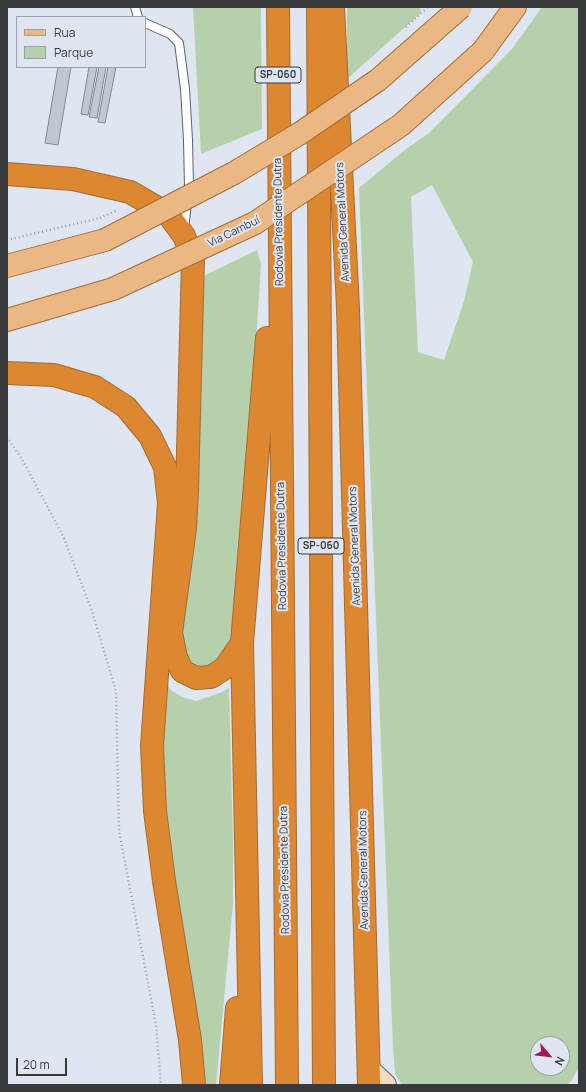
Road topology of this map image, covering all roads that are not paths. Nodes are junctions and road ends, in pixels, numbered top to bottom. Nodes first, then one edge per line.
1 (278, 7) edge
2 (318, 7) edge
3 (333, 7) edge
4 (461, 7) edge
5 (515, 7) edge
6 (146, 23) edge
7 (278, 143) junction
8 (7, 174) edge
9 (184, 236) junction
10 (7, 266) edge
11 (7, 320) edge
12 (7, 373) edge
13 (242, 643) junction
14 (248, 883) junction
15 (369, 1078) edge
16 (194, 1085) edge
17 (230, 1085) edge
18 (251, 1085) edge
19 (287, 1085) edge
20 (324, 1085) edge
21 (385, 1085) edge

1 - 7 highway, Rodovia Presidente Dutra / SP-060
2 - 20 highway, SP-060
3 - 15 highway, Avenida General Motors
4 - 10 main road, bridge
5 - 11 main road, Via Cambuí, bridge
6 - 9 lane
7 - 13 highway
7 - 19 highway, Rodovia Presidente Dutra / SP-060
8 - 9 highway
9 - 13 highway
12 - 16 highway
13 - 14 highway
14 - 17 highway
14 - 18 highway
15 - 21 main road

